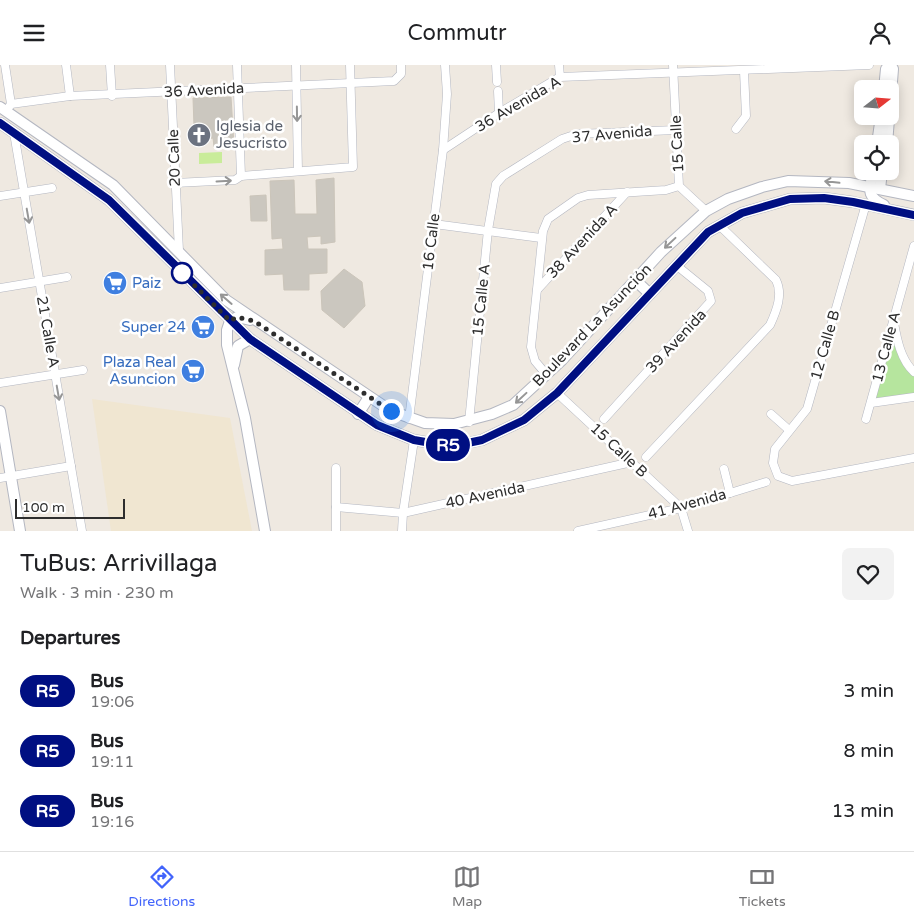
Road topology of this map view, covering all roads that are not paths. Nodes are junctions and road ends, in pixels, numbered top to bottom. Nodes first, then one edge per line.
1 (5, 65) edge
2 (66, 65) edge
3 (110, 65) edge
4 (170, 65) edge
5 (237, 65) edge
6 (296, 65) edge
7 (350, 65) edge
8 (401, 65) edge
9 (445, 65) edge
10 (496, 65) edge
11 (559, 65) edge
12 (673, 65) edge
13 (869, 65) edge
14 (890, 65) edge
15 (784, 67) edge
16 (744, 71) junction
17 (673, 74) junction
18 (560, 77) junction
19 (885, 80) edge
20 (351, 83) junction
21 (297, 86) junction
22 (238, 88) junction
23 (172, 92) junction
24 (112, 95) junction
25 (70, 96) junction
26 (6, 108) edge
27 (499, 113) junction
28 (0, 123) edge
29 (736, 129) dead end
30 (676, 130) junction
31 (14, 133) junction
32 (888, 135) edge
33 (443, 150) junction
34 (298, 171) junction
35 (241, 176) junction
36 (499, 179) joint
37 (874, 180) edge
38 (878, 180) edge
39 (175, 183) junction
40 (679, 186) junction
41 (52, 188) dead end
42 (875, 188) junction
43 (24, 192) junction
44 (627, 192) junction
45 (0, 196) edge
46 (914, 196) edge
47 (866, 204) junction
48 (892, 209) junction
49 (706, 211) junction
50 (914, 215) edge
51 (434, 223) junction
52 (690, 225) junction
53 (719, 225) junction
54 (488, 230) junction
55 (542, 234) junction
56 (703, 237) junction
57 (914, 246) edge
58 (179, 251) junction
59 (676, 265) junction
60 (67, 277) dead end
61 (635, 280) junction
62 (40, 282) junction
63 (0, 288) edge
64 (537, 290) junction
65 (650, 294) junction
66 (230, 321) junction
67 (254, 321) junction
68 (894, 321) junction
69 (250, 339) junction
70 (562, 360) junction
71 (234, 367) junction
72 (82, 370) dead end
73 (575, 372) junction
74 (914, 372) edge
75 (55, 374) junction
76 (546, 374) junction
77 (0, 383) edge
78 (557, 393) junction
79 (369, 397) junction
80 (914, 397) edge
81 (871, 403) junction
82 (0, 411) edge
83 (358, 414) junction
84 (771, 414) dead end
85 (409, 419) junction
86 (604, 419) dead end
87 (866, 419) dead end
88 (469, 422) junction
89 (440, 425) junction
90 (789, 430) junction
91 (414, 440) junction
92 (437, 444) junction
93 (646, 457) dead end
94 (914, 458) edge
95 (632, 462) junction
96 (71, 466) junction
97 (336, 468) dead end
98 (724, 469) dead end
99 (11, 476) junction
100 (0, 478) edge
101 (766, 483) dead end
102 (730, 493) junction
103 (336, 507) junction
104 (682, 508) junction
105 (403, 513) junction
106 (20, 531) edge
107 (82, 531) edge
108 (265, 531) edge
109 (336, 531) edge
110 (402, 531) edge
111 (578, 531) edge
112 (688, 531) edge

1 - 26 street
2 - 25 street
3 - 24 street
4 - 23 street, 20 Calle
5 - 22 street
6 - 21 street
7 - 20 street
8 - 20 street, 36 Avenida
9 - 33 street, 16 Calle
10 - 27 street
11 - 18 street
12 - 17 street, 15 Calle
13 - 15 street, 36 Avenida A
14 - 19 main road
14 - 32 main road
15 - 16 street, 36 Avenida A
16 - 17 street, 36 Avenida A
16 - 29 street
17 - 18 street, 36 Avenida A
17 - 30 street, 15 Calle
18 - 27 street, 36 Avenida A
20 - 21 street, 36 Avenida
20 - 34 street
21 - 22 street, 36 Avenida
21 -> 34 street
22 - 23 street, 36 Avenida
22 - 35 street
23 - 24 street, 36 Avenida
23 - 39 street, 20 Calle
24 - 25 street, 36 Avenida
25 - 26 street, 36 Avenida
26 - 58 main road, Boulevard La Asunción
27 - 33 street, 36 Avenida A
28 - 31 main road, Boulevard La Asunción
30 - 36 street, 37 Avenida
30 - 40 street, 15 Calle
31 - 43 street, 21 Calle A
31 - 66 main road, Boulevard La Asunción
33 - 51 street, 16 Calle
34 - 35 street
39 -> 35 street
36 - 54 street, 15 Calle A
37 - 42 main road
38 - 42 main road
39 - 58 street, 20 Calle
40 - 44 street
40 - 49 street, 15 Calle
41 - 43 street
42 - 46 main road, Boulevard La Asunción
42 - 48 main road
42 -> 49 main road, Boulevard La Asunción
43 - 45 street
43 -> 62 street, 21 Calle A
44 - 55 street
44 - 64 street, 38 Avenida A
47 - 48 main road, Boulevard La Asunción
47 - 53 main road, Boulevard La Asunción
47 - 90 street, 12 Calle B
48 - 50 main road, Boulevard La Asunción
49 - 52 main road, Boulevard La Asunción
51 - 54 street
51 - 85 street, 16 Calle
52 - 56 main road
52 -> 61 main road, Boulevard La Asunción
53 - 56 main road, Boulevard La Asunción
53 - 93 street
54 - 55 street
54 - 88 street, 15 Calle A
55 - 64 street
56 - 59 main road, Boulevard La Asunción
57 - 68 street, 13 Calle A
67 -> 58 main road, Boulevard La Asunción
59 - 65 main road, Boulevard La Asunción
59 - 86 street, 39 Avenida
60 - 62 street
61 - 65 main road
61 - 70 main road, Boulevard La Asunción
62 - 63 street
62 - 75 street, 21 Calle A
64 - 76 street
65 - 73 main road, Boulevard La Asunción
66 - 67 main road
66 - 69 main road, Boulevard La Asunción
66 - 71 main road
67 - 79 main road, Boulevard La Asunción
68 - 74 street
68 - 81 street, 13 Calle A
69 - 71 main road
69 - 83 main road, Boulevard La Asunción
70 - 73 main road
70 - 76 main road, Boulevard La Asunción
71 - 108 main road
72 - 75 street
73 - 78 main road, Boulevard La Asunción
75 - 77 street
75 -> 96 street, 21 Calle A
76 -> 88 main road, Boulevard La Asunción
78 - 92 main road, Boulevard La Asunción
78 - 95 street, 15 Calle B
79 - 83 main road
79 - 85 main road, Boulevard La Asunción
80 - 81 street
81 - 87 street, 13 Calle A
82 - 99 main road
83 - 91 main road, Boulevard La Asunción
84 - 90 street
85 - 89 main road, Boulevard La Asunción
88 - 89 main road, Boulevard La Asunción
89 - 92 main road
90 - 94 street, 12 Calle B
91 - 92 main road, Boulevard La Asunción
91 - 105 street
95 - 104 street, 15 Calle B
95 - 105 street, 40 Avenida
96 - 99 street
96 - 107 street, 21 Calle A
97 - 103 street
98 - 102 street
99 - 100 street
99 - 106 main road
101 - 102 street, 41 Avenida
102 - 104 street, 41 Avenida
103 - 105 street, 40 Avenida
103 - 109 street
104 - 111 street, 41 Avenida
104 - 112 street
105 - 110 street

